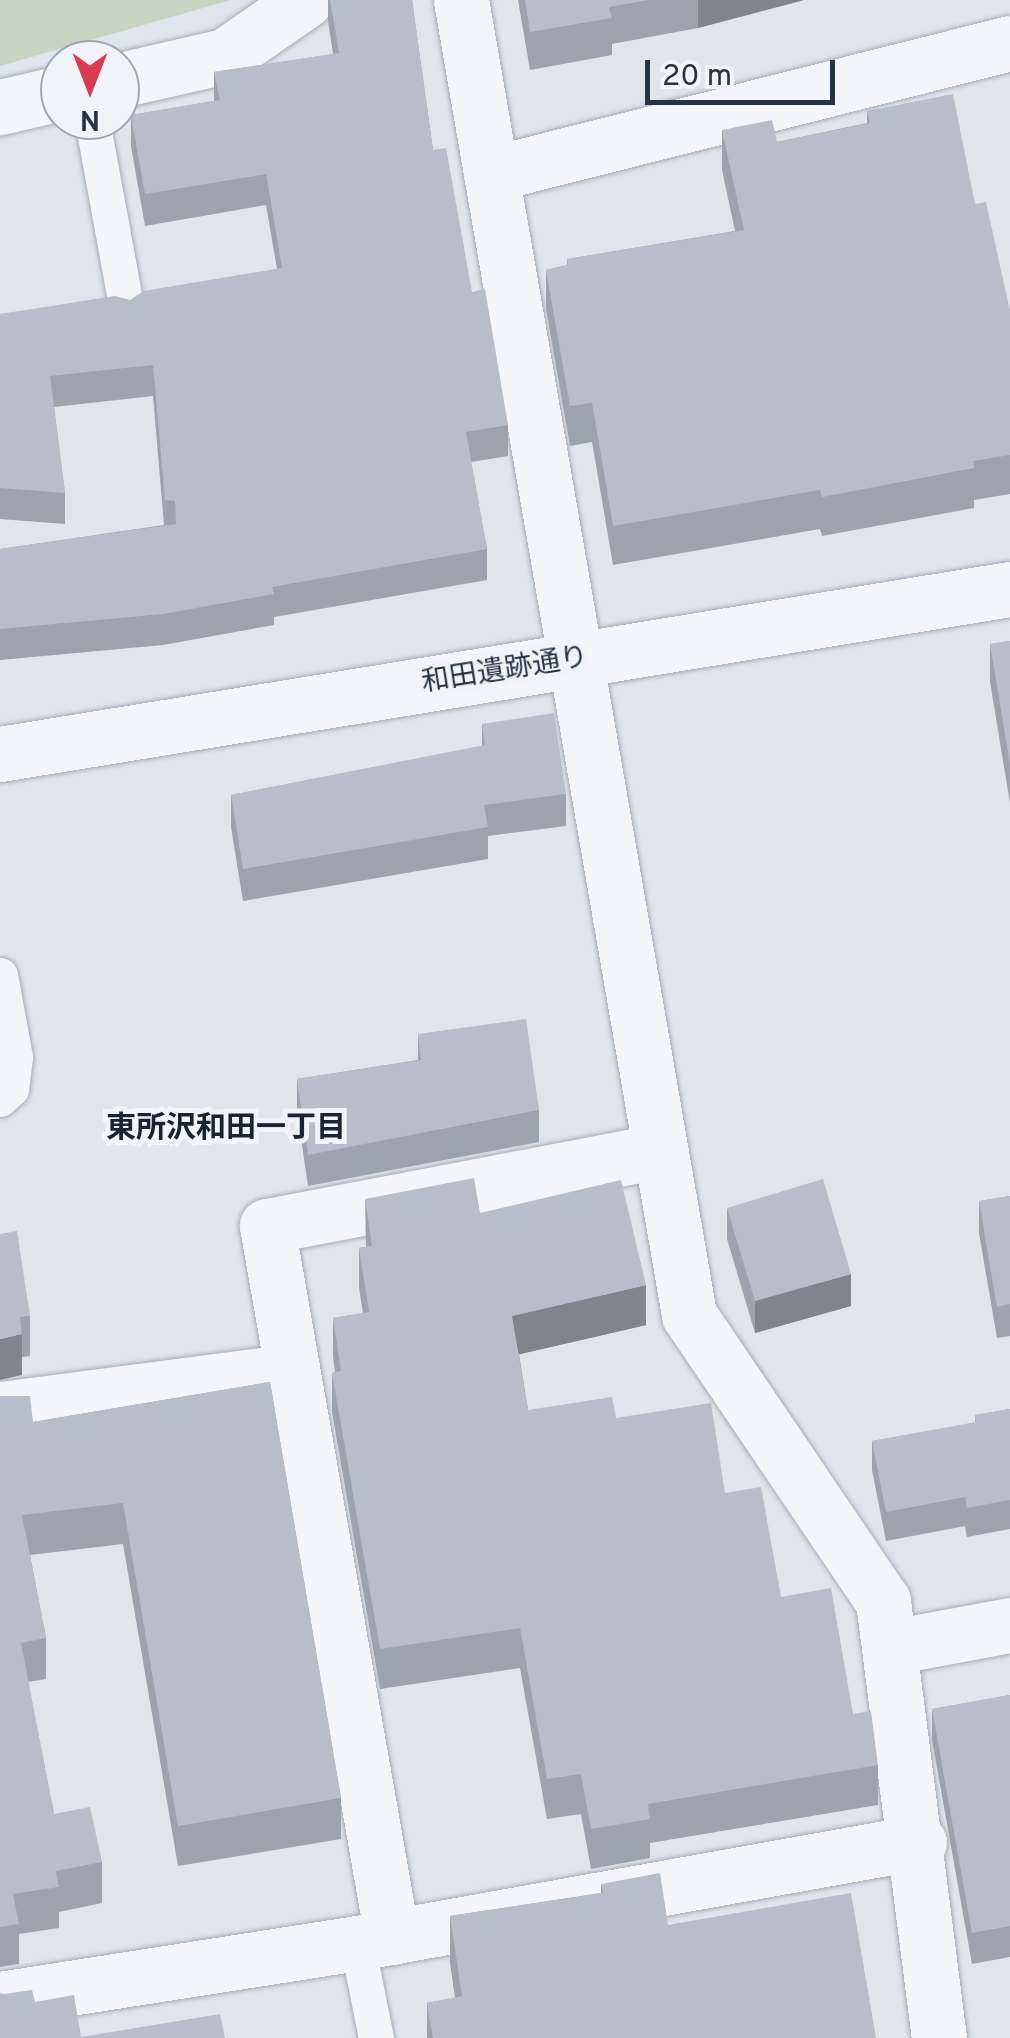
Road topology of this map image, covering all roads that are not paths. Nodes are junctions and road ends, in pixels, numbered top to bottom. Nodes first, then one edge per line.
1 (306, 0) edge
2 (461, 0) edge
3 (1010, 44) edge
4 (140, 75) edge
5 (40, 98) edge
6 (0, 106) edge
7 (96, 140) edge
8 (491, 174) junction
9 (127, 310) edge
10 (1010, 589) edge
11 (572, 660) junction
12 (0, 754) edge
13 (0, 975) edge
14 (0, 1099) edge
15 (659, 1151) junction
16 (292, 1371) junction
17 (0, 1410) edge
18 (1010, 1625) edge
19 (891, 1647) junction
20 (918, 1842) junction
21 (375, 1940) junction
22 (0, 1999) edge
23 (376, 2038) edge
24 (940, 2038) edge

1 - 4 street
2 - 8 street
3 - 8 street
5 - 6 street
7 - 9 lane
8 - 11 street
10 - 11 street, 和田遺跡通り
11 - 12 street, 和田遺跡通り
11 - 15 street
13 - 14 lane
15 - 16 street
15 - 19 street
16 - 17 street
16 - 21 street
18 - 19 street
19 - 20 street
20 - 21 street
20 - 24 street
21 - 22 street
21 - 23 lane

